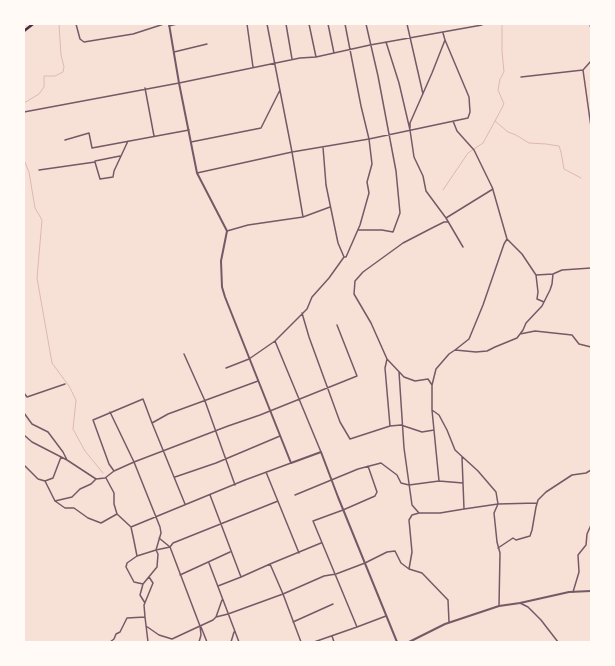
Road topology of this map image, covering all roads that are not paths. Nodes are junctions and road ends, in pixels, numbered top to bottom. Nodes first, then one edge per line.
1 (33, 24) edge
2 (76, 24) edge
3 (164, 24) edge
4 (177, 24) edge
5 (247, 24) edge
6 (267, 24) edge
7 (286, 24) edge
8 (308, 24) edge
9 (328, 24) edge
10 (345, 24) edge
11 (366, 24) edge
12 (407, 24) edge
13 (590, 24) edge
14 (169, 25) edge
15 (482, 25) edge
16 (591, 29) edge
17 (24, 31) edge
18 (443, 32) junction
19 (410, 38) junction
20 (445, 40) junction
21 (386, 42) junction
22 (207, 44) dead end
23 (370, 45) junction
24 (349, 49) junction
25 (174, 52) junction
26 (334, 53) junction
27 (316, 57) junction
28 (292, 59) junction
29 (591, 61) edge
30 (274, 63) junction
31 (253, 67) junction
32 (583, 70) junction
33 (520, 77) dead end
34 (179, 83) junction
35 (145, 88) junction
36 (280, 90) junction
37 (423, 94) junction
38 (24, 112) edge
39 (453, 122) junction
40 (591, 127) edge
41 (189, 130) junction
42 (410, 130) junction
43 (389, 134) junction
44 (154, 136) junction
45 (369, 139) junction
46 (65, 140) dead end
47 (128, 141) junction
48 (191, 142) junction
49 (322, 147) junction
50 (292, 152) junction
51 (120, 156) junction
52 (94, 162) junction
53 (39, 170) dead end
54 (197, 173) junction
55 (493, 189) junction
56 (330, 208) junction
57 (303, 217) junction
58 (446, 218) junction
59 (448, 222) junction
60 (358, 230) junction
61 (227, 231) junction
62 (508, 239) junction
63 (464, 247) dead end
64 (344, 257) junction
65 (591, 268) edge
66 (553, 274) junction
67 (536, 275) junction
68 (544, 302) junction
69 (302, 313) junction
70 (337, 325) dead end
71 (520, 334) junction
72 (275, 341) junction
73 (591, 347) edge
74 (455, 350) junction
75 (184, 354) dead end
76 (249, 358) junction
77 (387, 359) junction
78 (226, 368) dead end
79 (399, 372) junction
80 (258, 381) junction
81 (65, 384) dead end
82 (432, 385) junction
83 (328, 388) junction
84 (24, 393) edge
85 (27, 397) junction
86 (24, 399) edge
87 (300, 399) junction
88 (205, 401) junction
89 (270, 410) junction
90 (432, 410) junction
91 (110, 412) junction
92 (24, 413) edge
93 (152, 423) junction
94 (402, 425) junction
95 (390, 426) junction
96 (434, 430) junction
97 (216, 431) junction
98 (24, 434) edge
99 (280, 436) junction
100 (164, 451) junction
101 (321, 452) junction
102 (61, 457) junction
103 (462, 457) junction
104 (227, 458) junction
105 (67, 460) junction
106 (134, 462) junction
107 (291, 463) junction
108 (24, 465) edge
109 (368, 466) junction
110 (591, 470) edge
111 (114, 472) junction
112 (266, 472) junction
113 (174, 477) junction
114 (96, 478) junction
115 (106, 478) junction
116 (45, 480) junction
117 (332, 481) junction
118 (439, 481) junction
119 (463, 483) junction
120 (236, 485) junction
121 (409, 485) junction
122 (210, 495) junction
123 (295, 495) dead end
124 (278, 500) junction
125 (55, 501) junction
126 (537, 503) junction
127 (185, 504) junction
128 (498, 504) junction
129 (464, 509) junction
130 (343, 510) junction
131 (420, 513) junction
132 (117, 514) junction
133 (156, 516) junction
134 (222, 524) junction
135 (591, 525) edge
136 (131, 527) junction
137 (159, 538) junction
138 (322, 543) junction
139 (170, 547) junction
140 (498, 548) junction
141 (156, 550) junction
142 (230, 552) junction
143 (299, 553) junction
144 (137, 556) junction
145 (209, 562) junction
146 (365, 563) junction
147 (270, 564) junction
148 (409, 569) junction
149 (336, 574) junction
150 (180, 575) junction
151 (149, 577) junction
152 (241, 578) junction
153 (143, 584) junction
154 (218, 586) junction
155 (591, 591) edge
156 (573, 592) junction
157 (283, 594) junction
158 (223, 599) junction
159 (145, 603) junction
160 (520, 603) junction
161 (333, 604) dead end
162 (500, 606) junction
163 (228, 614) junction
164 (386, 616) junction
165 (145, 617) junction
166 (216, 617) junction
167 (293, 622) junction
168 (449, 622) junction
169 (146, 626) junction
170 (200, 626) junction
171 (357, 627) junction
172 (234, 632) junction
173 (331, 636) junction
174 (172, 638) junction
175 (110, 642) edge
176 (148, 642) edge
177 (173, 642) edge
178 (199, 642) edge
179 (207, 642) edge
180 (231, 642) edge
181 (238, 642) edge
182 (301, 642) edge
183 (314, 642) edge
184 (334, 642) edge
185 (397, 642) edge
186 (409, 642) edge
187 (558, 642) edge

1 - 17 main road
2 - 3 street
4 - 14 street
5 - 31 street
6 - 30 street
7 - 28 street
8 - 27 street
9 - 26 street
10 - 24 street
11 - 23 street
12 - 19 street
13 - 16 street
14 - 25 street
15 - 18 street
18 - 19 street
18 - 20 street
19 - 21 street
19 - 37 street
20 - 37 street
20 - 39 street
21 - 23 street
21 - 42 street
22 - 25 street
23 - 24 street
23 - 43 street
24 - 26 street
24 - 45 street
25 - 34 street
26 - 27 street
27 - 28 street
28 - 30 street
29 - 32 street
30 - 31 street
30 - 36 street
31 - 34 street
32 - 33 street
32 - 40 street
34 - 35 street
34 - 41 street
35 - 38 street
35 - 44 street
36 - 48 street
36 - 50 street
37 - 42 street
39 - 42 street
39 - 55 street
41 - 44 street
41 - 48 street
42 - 43 street
42 - 58 street
43 - 45 street
43 - 60 street
44 - 47 street
45 - 49 street
45 - 60 street
46 - 47 street
47 - 51 street
48 - 54 street
49 - 50 street
49 - 56 street
50 - 54 street
50 - 57 street
51 - 52 street
51 - 52 street
52 - 53 street
54 - 61 street
55 - 58 street
55 - 62 street
56 - 57 street
56 - 64 street
57 - 61 street
58 - 59 street
59 - 63 street
59 - 77 street
60 - 64 street
61 - 76 street
62 - 67 street
62 - 74 street
64 - 69 street
65 - 66 street
66 - 67 street
66 - 68 street
67 - 68 street
68 - 71 street
69 - 72 street
69 - 83 street
70 - 83 street
71 - 73 street
71 - 74 street
72 - 76 street
72 - 87 street
74 - 82 street
75 - 88 street
76 - 78 street
76 - 80 street
77 - 79 street
77 - 95 street
79 - 82 street
79 - 94 street
80 - 88 street
80 - 89 street
81 - 85 street
82 - 90 street
83 - 87 street
83 - 95 street
84 - 85 street
85 - 86 street
87 - 89 street
87 - 101 street
88 - 93 street
88 - 97 street
89 - 97 street
89 - 99 street
90 - 96 street
90 - 103 street
91 - 93 street
91 - 106 street
91 - 111 street
92 - 105 street
93 - 100 street
94 - 95 street
94 - 96 street
94 - 121 street
96 - 118 street
97 - 100 street
97 - 104 street
98 - 102 street
99 - 104 street
99 - 107 street
100 - 106 street
100 - 113 street
101 - 107 street
101 - 117 street
102 - 105 street
102 - 116 street
103 - 119 street
103 - 128 street
104 - 113 street
104 - 120 street
105 - 114 street
106 - 111 street
106 - 133 street
107 - 112 street
108 - 116 street
109 - 117 street
109 - 121 street
109 - 130 street
110 - 126 street
111 - 115 street
112 - 120 street
112 - 124 street
113 - 127 street
114 - 115 street
114 - 125 street
115 - 132 street
116 - 125 street
117 - 123 street
117 - 130 street
118 - 119 street
118 - 121 street
119 - 129 street
120 - 122 street
121 - 131 street
122 - 127 street
122 - 134 street
124 - 134 street
124 - 143 street
125 - 132 street
126 - 128 street
126 - 140 street
127 - 133 street
128 - 129 street
128 - 140 street
129 - 131 street
130 - 138 street
130 - 146 street
131 - 148 street
132 - 136 street
133 - 136 street
133 - 137 street
134 - 139 street
134 - 142 street
135 - 156 street
136 - 144 street
137 - 139 street
137 - 141 street
138 - 143 street
138 - 149 street
139 - 141 street
139 - 150 street
140 - 162 street
141 - 144 street
141 - 151 street
142 - 145 street
142 - 152 street
143 - 147 street
144 - 153 street
145 - 150 street
145 - 154 street
146 - 148 street
146 - 149 street
146 - 164 street
147 - 152 street
147 - 157 street
148 - 168 street
149 - 157 street
149 - 171 street
150 - 170 street
151 - 153 street
151 - 159 street
152 - 154 street
153 - 159 street
154 - 158 street
155 - 156 street
156 - 160 street
157 - 163 street
157 - 167 street
158 - 163 street
158 - 166 street
159 - 165 street
160 - 162 street
160 - 187 street
161 - 167 street
162 - 168 street
163 - 166 street
163 - 172 street
164 - 171 street
164 - 185 street
165 - 169 street
165 - 175 street
166 - 170 street
167 - 182 street
168 - 186 street
169 - 174 street
169 - 176 street
170 - 174 street
170 - 178 street
170 - 179 street
171 - 173 street
172 - 180 street
172 - 181 street
173 - 183 street
173 - 184 street
174 - 177 street

